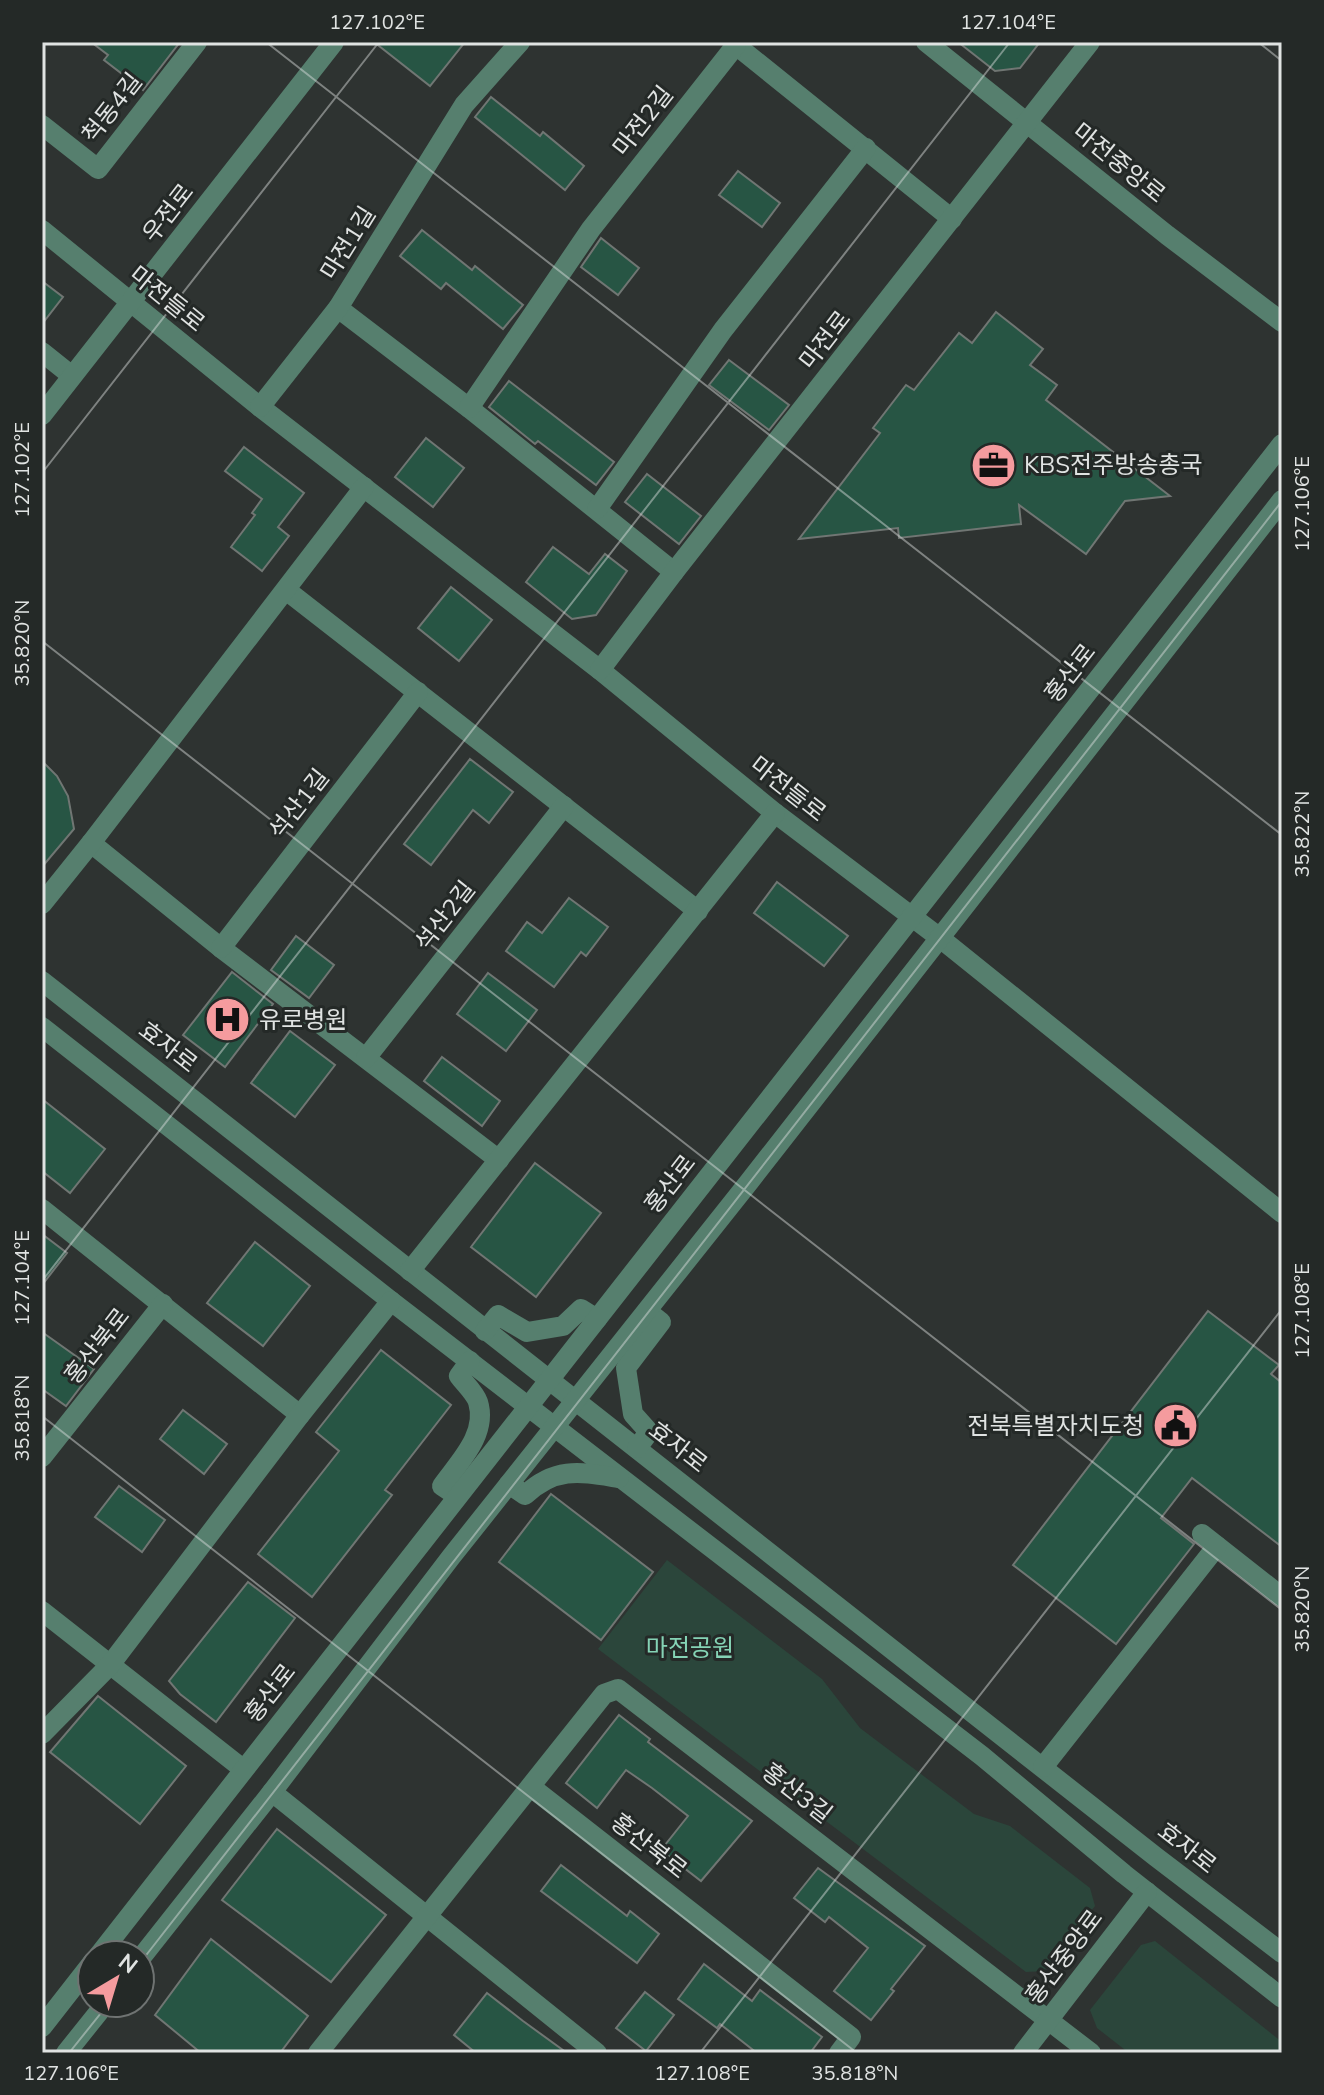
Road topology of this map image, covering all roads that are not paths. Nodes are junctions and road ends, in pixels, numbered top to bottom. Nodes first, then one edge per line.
1 (197, 42) edge
2 (334, 42) edge
3 (520, 42) edge
4 (926, 42) edge
5 (1090, 42) edge
6 (734, 44) edge
7 (1028, 122) junction
8 (42, 125) edge
9 (866, 148) junction
10 (952, 219) junction
11 (42, 230) edge
12 (130, 302) junction
13 (338, 308) junction
14 (1282, 322) edge
15 (42, 352) edge
16 (72, 376) junction
17 (260, 407) junction
18 (469, 408) junction
19 (42, 415) edge
20 (1282, 444) edge
21 (364, 487) junction
22 (1282, 500) edge
23 (597, 509) junction
24 (674, 572) junction
25 (286, 590) junction
26 (600, 670) junction
27 (418, 692) junction
28 (564, 806) junction
29 (775, 813) junction
30 (91, 843) junction
31 (42, 904) edge
32 (698, 911) junction
33 (913, 916) junction
34 (940, 938) junction
35 (221, 948) junction
36 (42, 981) edge
37 (42, 1027) edge
38 (366, 1058) junction
39 (499, 1160) junction
40 (42, 1209) edge
41 (1282, 1213) edge
42 (410, 1271) junction
43 (391, 1301) junction
44 (163, 1304) junction
45 (647, 1311) junction
46 (597, 1319) junction
47 (485, 1331) junction
48 (470, 1361) junction
49 (549, 1380) junction
50 (576, 1401) junction
51 (529, 1406) junction
52 (300, 1415) junction
53 (556, 1427) junction
54 (637, 1448) junction
55 (42, 1457) edge
56 (624, 1479) junction
57 (509, 1484) junction
58 (457, 1496) junction
59 (1282, 1597) edge
60 (42, 1611) edge
61 (110, 1665) junction
62 (42, 1734) edge
63 (1043, 1767) junction
64 (243, 1769) junction
65 (531, 1787) junction
66 (272, 1792) junction
67 (1147, 1892) junction
68 (427, 1918) junction
69 (111, 1939) edge
70 (156, 1939) edge
71 (1282, 1953) edge
72 (76, 1983) edge
73 (1282, 1998) edge
74 (93, 2019) edge
75 (1049, 2020) junction
76 (42, 2027) edge
77 (321, 2052) edge
78 (66, 2053) edge
79 (597, 2053) edge
80 (839, 2053) edge
81 (1023, 2053) edge
82 (1091, 2053) edge

1 - 8 street, 척동4길
2 - 12 street, 우전로
3 - 13 street, 마전1길
4 - 7 street, 마전중앙로
5 - 7 street, 마전로
6 - 9 street, 마전2길
6 - 18 street, 마전2길
7 - 10 street, 마전로
7 - 14 street, 마전중앙로
9 - 10 street, 마전2길
9 - 23 street
10 - 24 street, 마전로
11 - 12 street, 마전들로
12 - 16 street, 우전로
12 - 17 street, 마전들로
13 - 17 street
13 - 18 street, 마전1길
15 - 16 street
16 - 19 street, 우전로
17 - 21 street, 마전들로
18 - 23 street, 마전1길
20 - 33 street, 홍산로
21 - 25 street
21 - 26 street, 마전들로
22 - 34 street
23 - 24 street, 마전1길
24 - 26 street, 마전로
25 - 27 street
25 - 30 street
26 - 29 street, 마전들로
27 - 28 street
27 - 35 street, 석산1길
28 - 32 street
28 - 38 street, 석산2길
29 - 32 street
29 - 33 street, 마전들로
30 - 31 street
30 - 35 street
32 - 39 street
33 - 34 street, 마전들로
33 - 46 street, 홍산로
34 - 41 street, 마전들로
34 - 45 street
35 - 38 street
36 - 42 street, 효자로
37 - 43 street
38 - 39 street
39 - 42 street
40 - 44 street, 홍산북로
42 - 47 street, 효자로
43 - 48 street
43 - 52 street
44 - 52 street, 홍산북로
44 - 55 street, 홍산북로
45 - 50 street
45 - 54 street
46 - 47 street
46 - 49 street, 홍산로
47 - 49 street, 효자로
48 - 51 street
48 - 58 street
49 - 50 street, 효자로
49 - 51 street, 홍산로
50 - 53 street
50 - 54 street, 효자로
51 - 53 street
51 - 58 street, 홍산로
52 - 61 street
53 - 56 street
53 - 57 street
54 - 63 street, 효자로
56 - 57 street
56 - 67 street
57 - 66 street
58 - 64 street, 홍산로
59 - 63 street
60 - 61 street
61 - 62 street
61 - 64 street
63 - 71 street, 효자로
64 - 69 street, 홍산로
65 - 68 street
65 - 75 street, 홍산3길
65 - 80 street, 홍산북로
66 - 68 street
66 - 70 street
67 - 73 street
67 - 75 street, 홍산중앙로
68 - 77 street
68 - 79 street
72 - 76 street
74 - 78 street
75 - 81 street, 홍산중앙로
75 - 82 street

